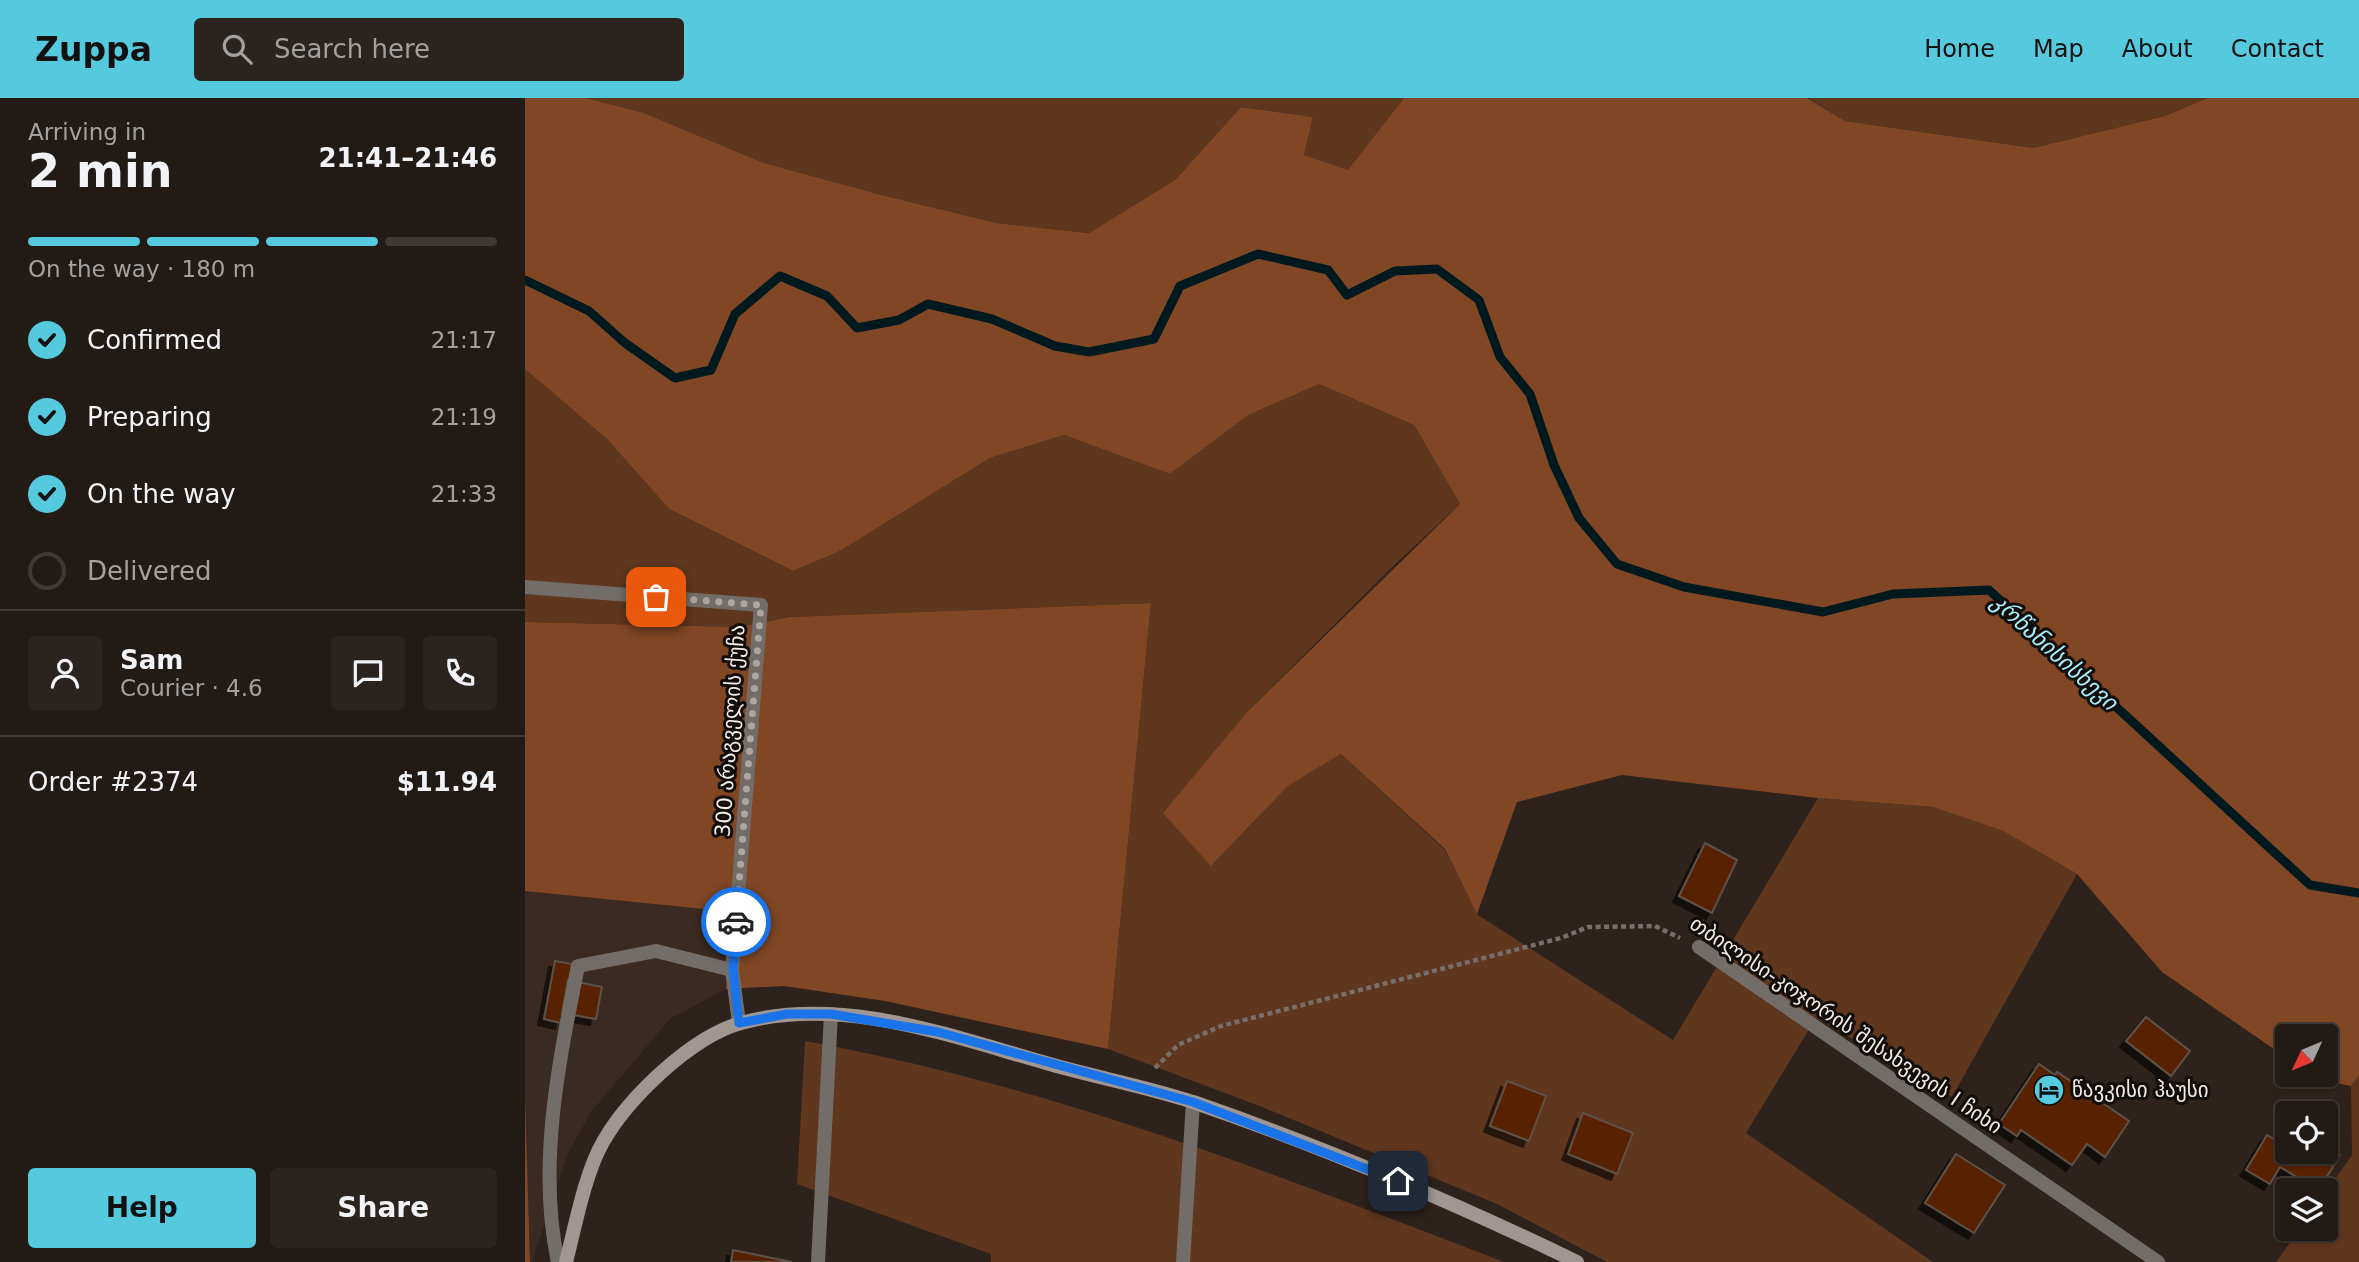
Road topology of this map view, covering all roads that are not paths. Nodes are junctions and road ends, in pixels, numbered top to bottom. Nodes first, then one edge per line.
1 (525, 587) edge
2 (1699, 947) road end
3 (733, 970) junction
4 (831, 1014) junction
5 (739, 1023) junction
6 (1193, 1102) junction
7 (558, 1262) edge
8 (566, 1262) edge
9 (818, 1262) edge
10 (1183, 1262) edge
11 (1577, 1262) edge
12 (2158, 1262) edge

1 - 3 street, 300 არაგველის ქუჩა
2 - 12 street, თბილისი-კოჯორის შესახვევის I ჩიხი
3 - 5 street
3 - 7 street
4 - 5 main road
4 - 6 main road
4 - 9 street
5 - 8 main road
6 - 10 street
6 - 11 main road

